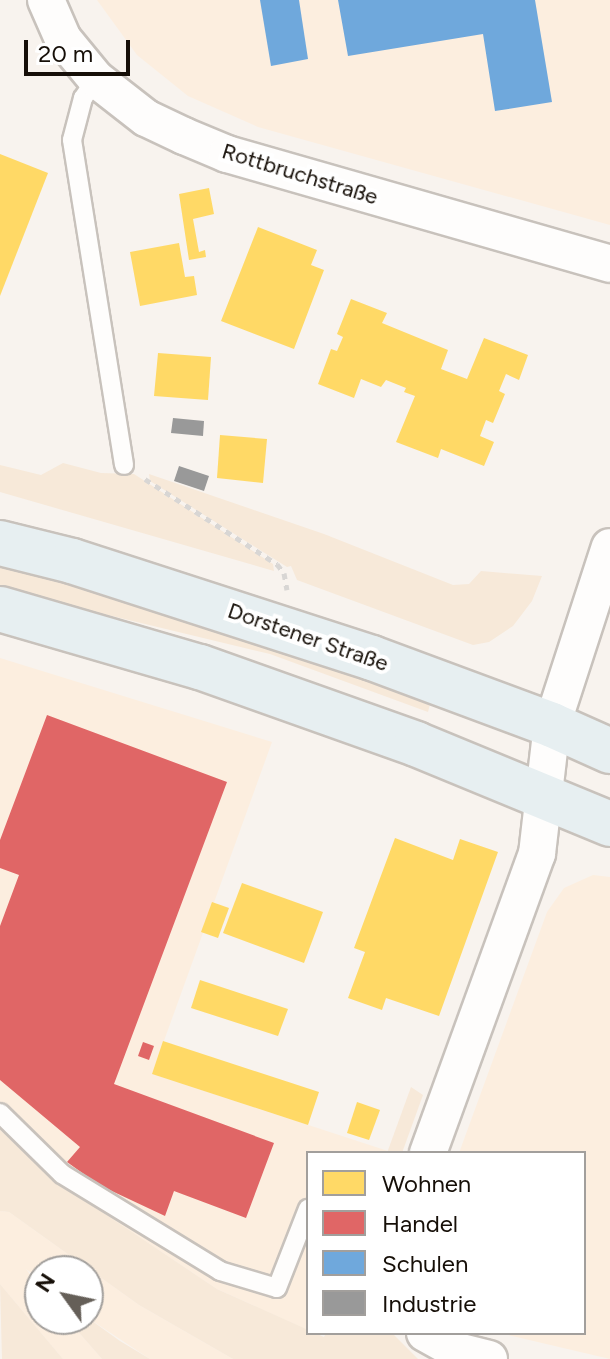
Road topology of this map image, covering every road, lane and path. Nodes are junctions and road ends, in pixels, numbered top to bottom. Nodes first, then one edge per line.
1 (46, 0) edge
2 (96, 79) junction
3 (610, 264) edge
4 (124, 465) joint
5 (0, 543) edge
6 (610, 547) edge
7 (287, 588) dead end
8 (0, 609) edge
9 (552, 725) junction
10 (610, 751) edge
11 (546, 796) junction
12 (610, 824) edge
13 (0, 1113) edge
14 (429, 1151) edge
15 (306, 1214) edge
16 (429, 1335) edge
17 (489, 1359) edge

1 - 2 street, Rottbruchstraße
2 - 3 street, Rottbruchstraße
2 - 4 lane
4 - 7 path
5 - 9 main road, Dorstener Straße
6 - 9 street
8 - 11 main road
9 - 10 main road, Dorstener Straße
9 - 11 street
11 - 12 main road
11 - 14 street
13 - 15 lane
16 - 17 street

